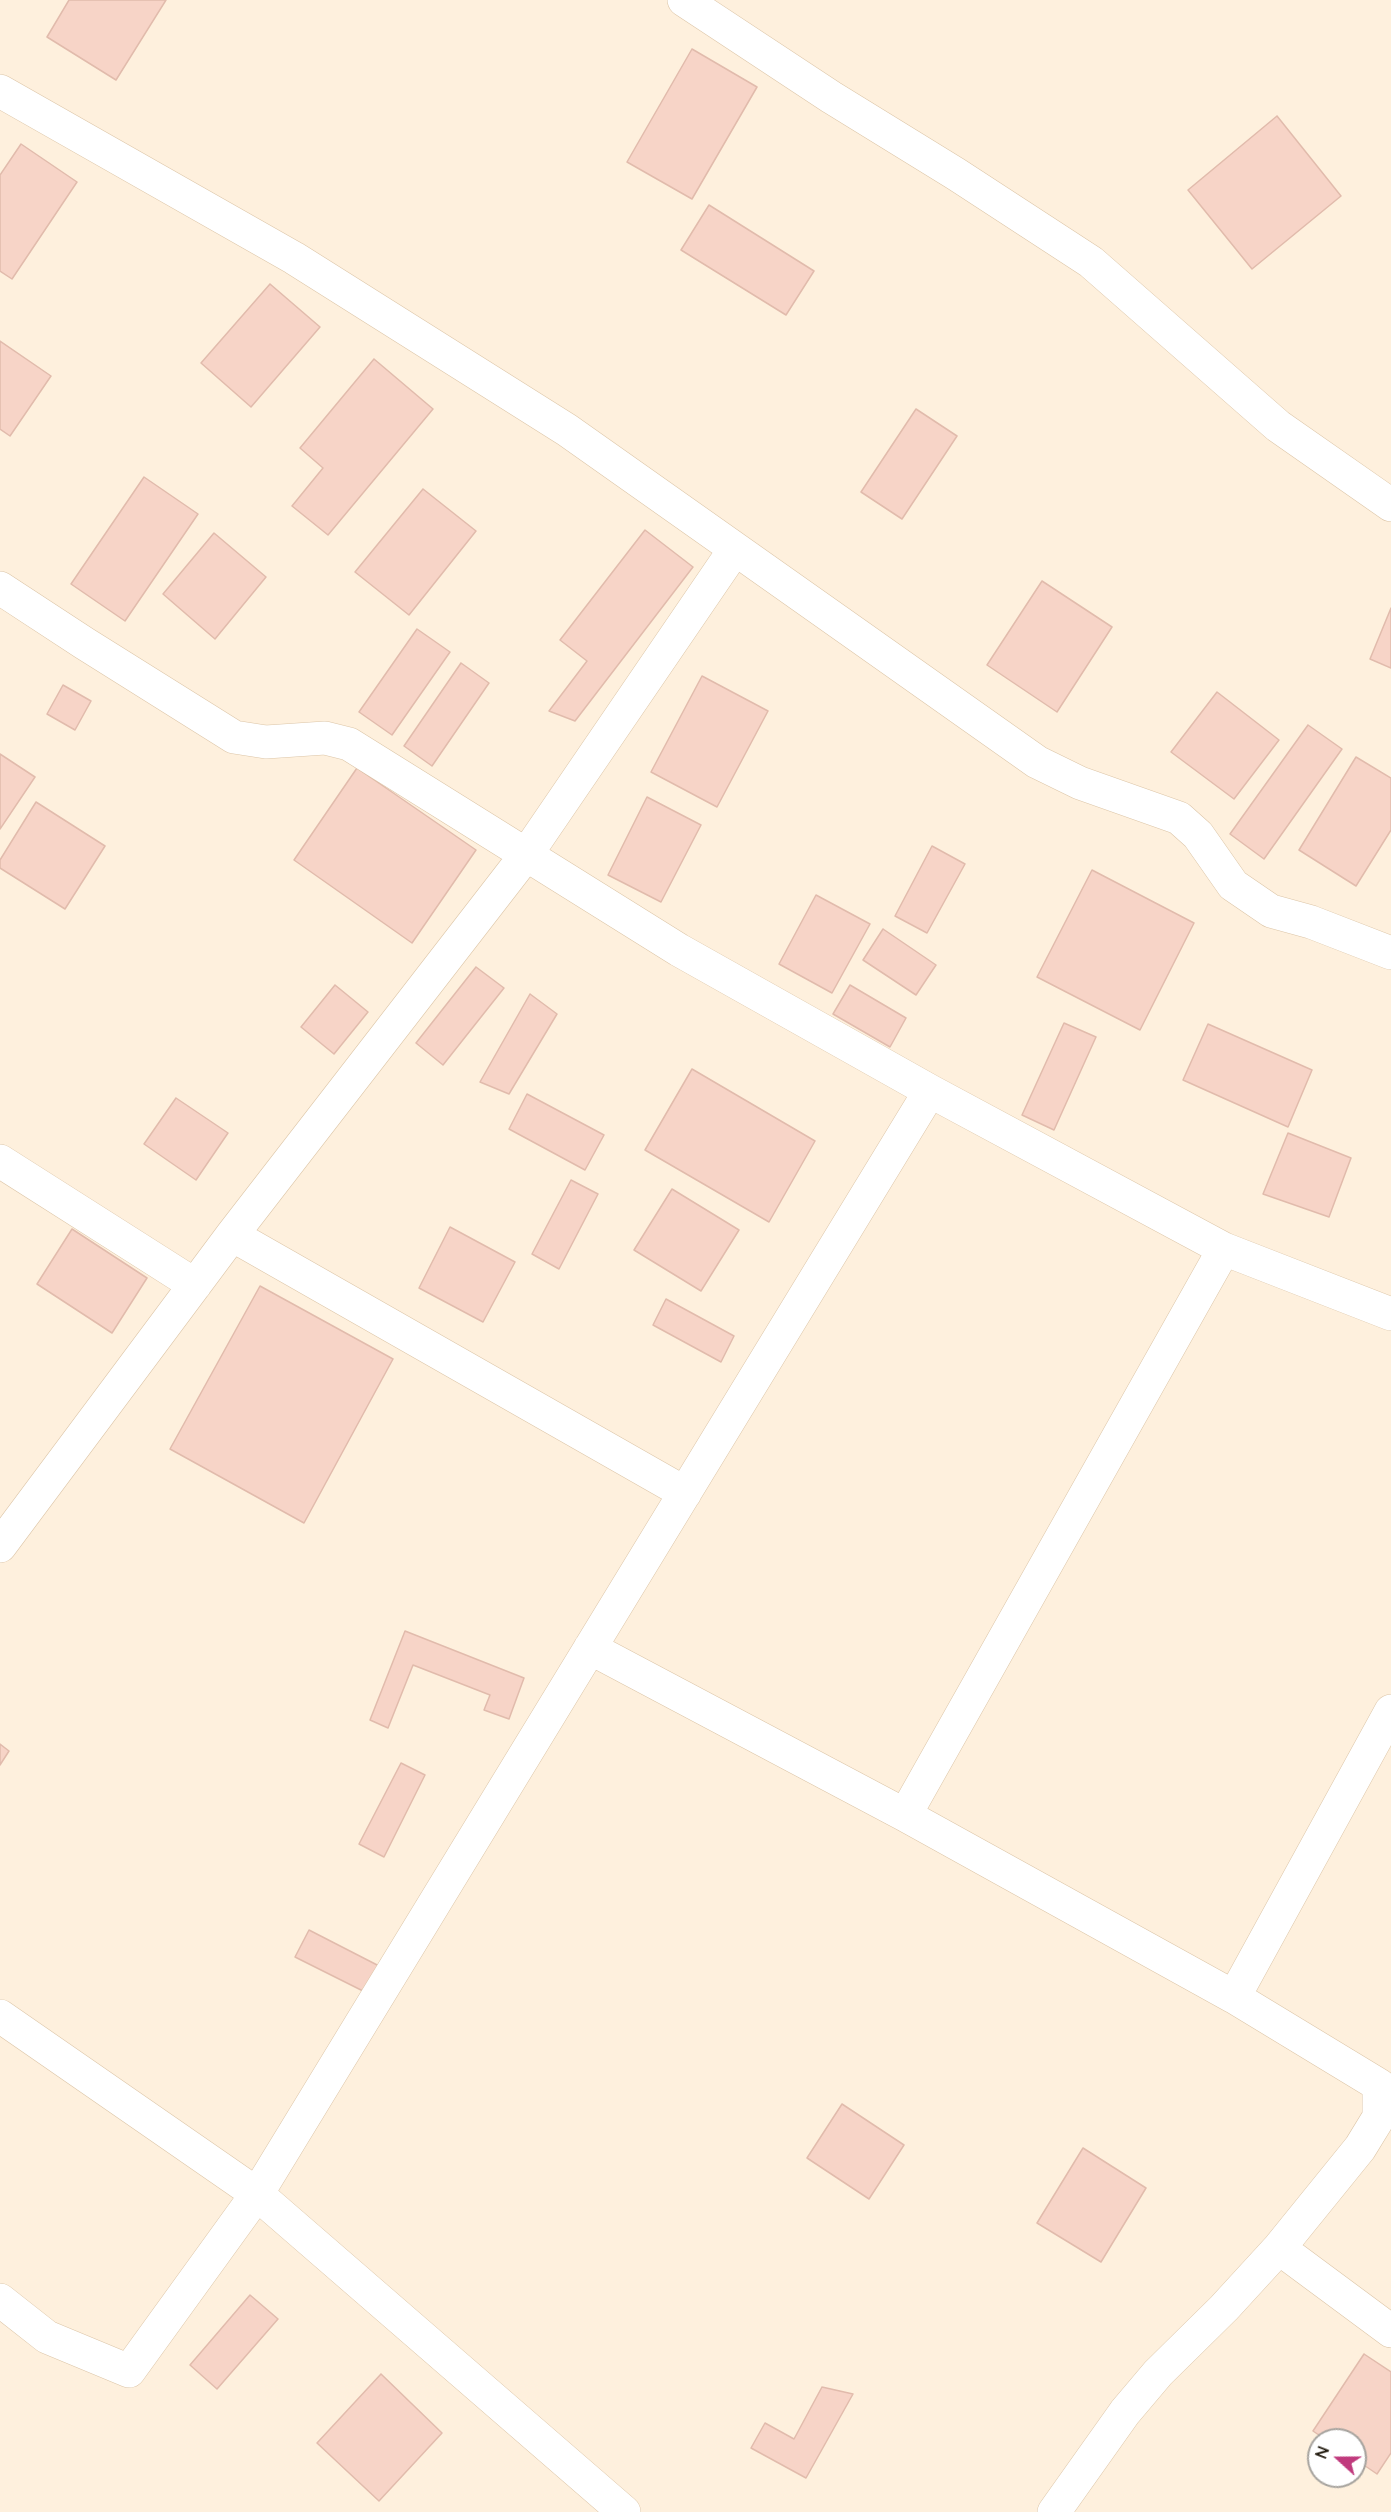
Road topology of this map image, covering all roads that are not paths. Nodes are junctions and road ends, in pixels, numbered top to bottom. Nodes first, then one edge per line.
1 (684, 0) edge
2 (0, 91) edge
3 (1391, 505) edge
4 (735, 549) junction
5 (0, 588) edge
6 (526, 855) junction
7 (1391, 953) edge
8 (930, 1091) junction
9 (0, 1161) edge
10 (232, 1235) junction
11 (1224, 1249) junction
12 (195, 1285) junction
13 (1391, 1314) edge
14 (685, 1493) junction
15 (0, 1546) edge
16 (590, 1648) junction
17 (1391, 1711) edge
18 (905, 1815) junction
19 (1234, 1997) junction
20 (0, 2016) edge
21 (1385, 2121) edge
22 (256, 2194) junction
23 (1279, 2248) junction
24 (0, 2300) edge
25 (1391, 2331) edge
26 (624, 2512) edge
27 (1054, 2512) edge

1 - 3 street
2 - 4 street
4 - 6 street
4 - 7 street
5 - 6 street
6 - 8 street
6 - 10 street
8 - 11 street
8 - 14 street
9 - 12 street
10 - 12 street
10 - 14 street
11 - 13 street
11 - 18 street
12 - 15 street
14 - 16 street
16 - 18 street
16 - 22 street
17 - 19 street
18 - 19 street
19 - 21 street
20 - 22 street
21 - 23 street
22 - 24 street
22 - 26 street
23 - 25 street
23 - 27 street

